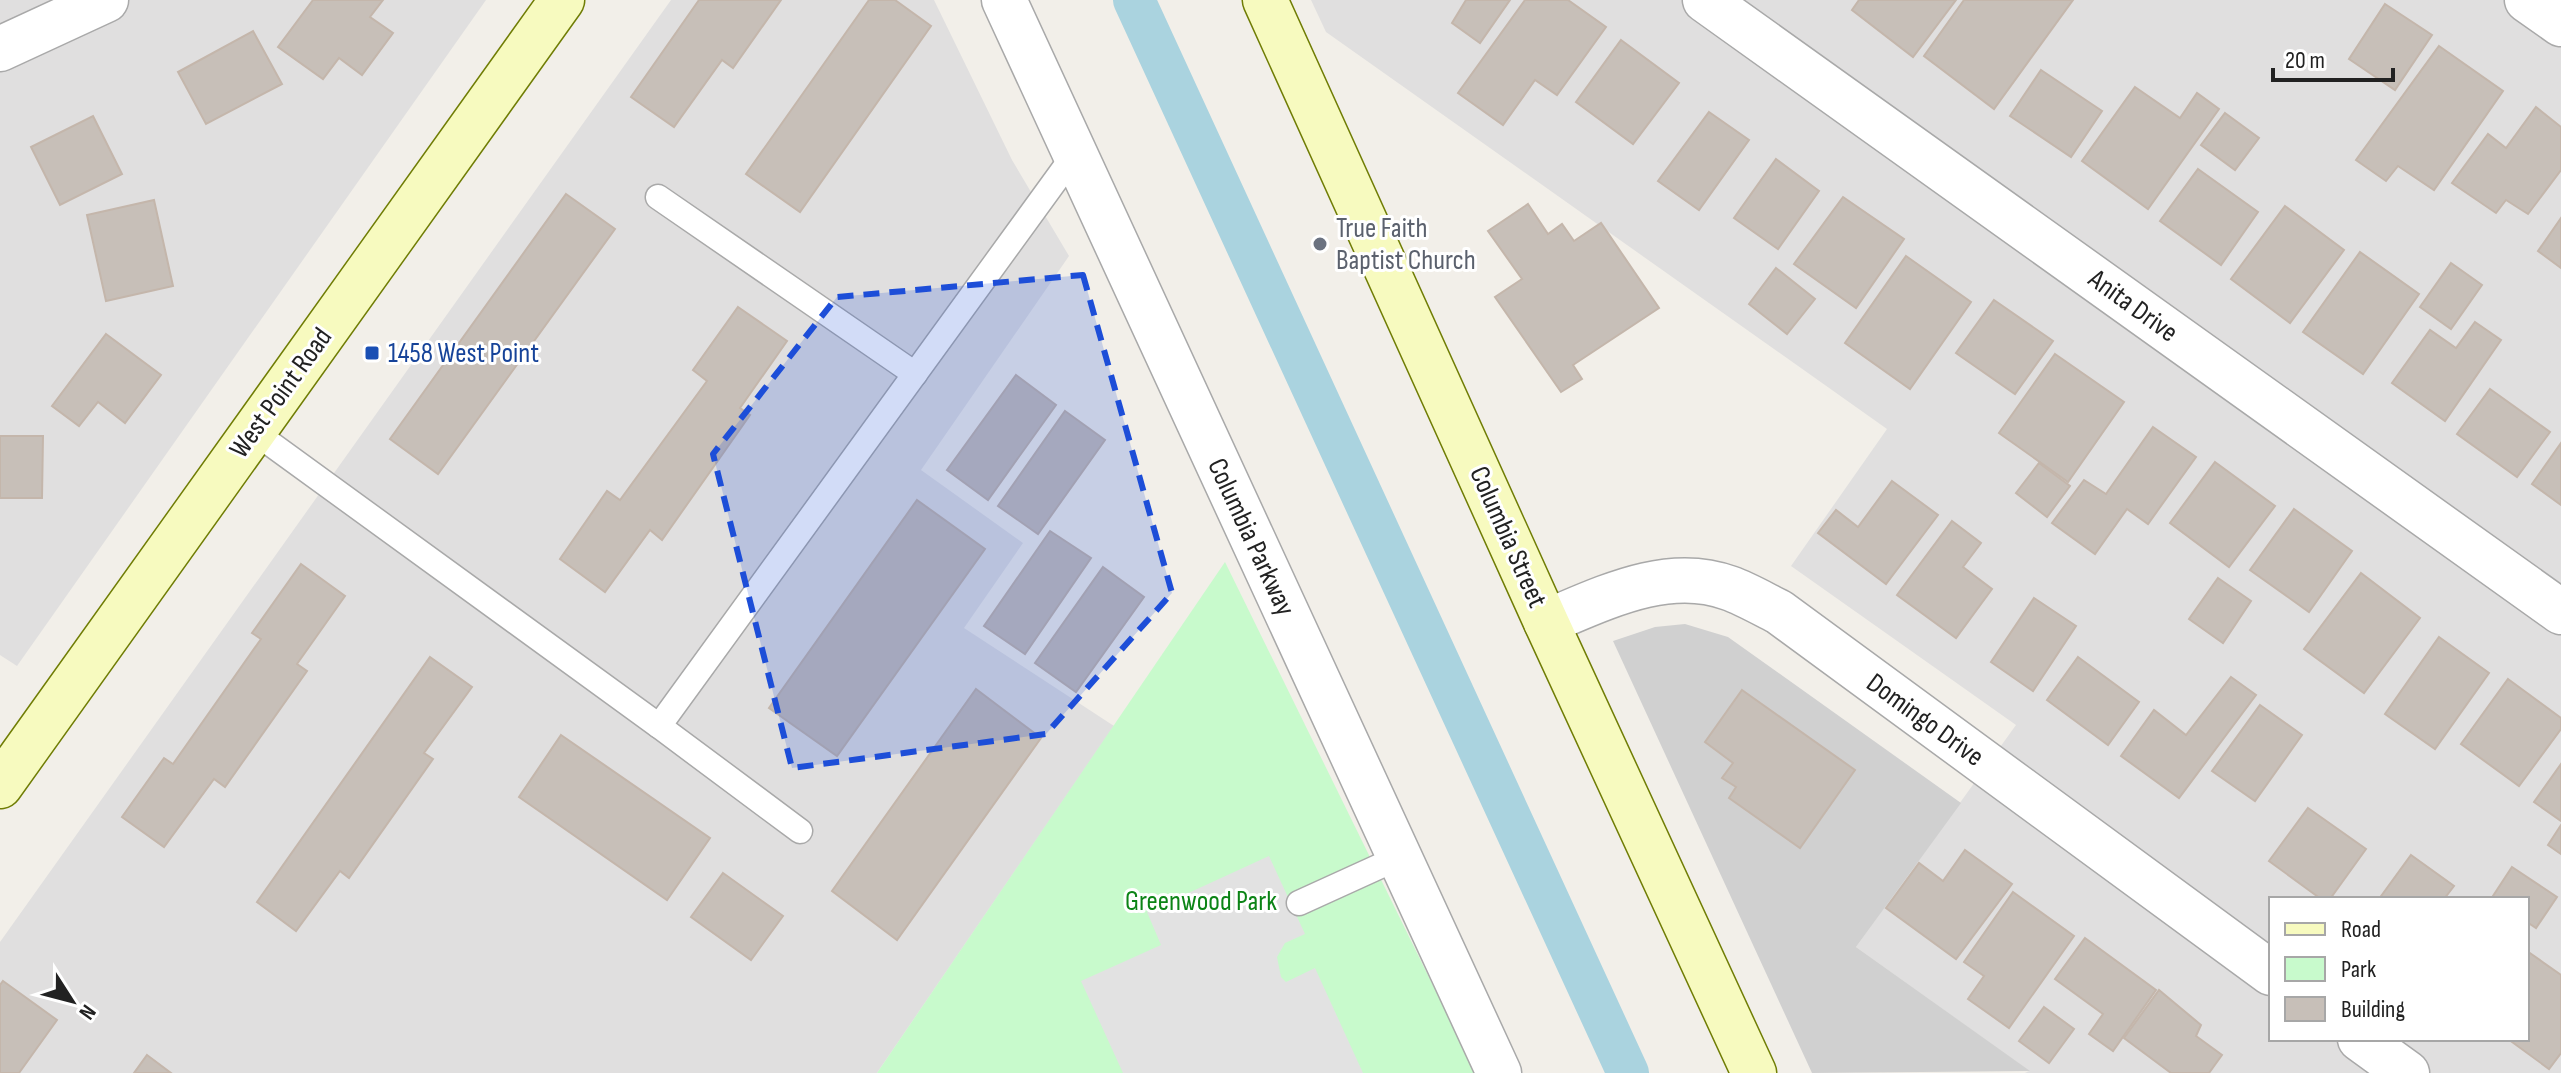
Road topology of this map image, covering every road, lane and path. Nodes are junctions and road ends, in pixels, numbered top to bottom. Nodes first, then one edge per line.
1 (106, 0) edge
2 (562, 0) edge
3 (1004, 0) edge
4 (1265, 0) edge
5 (1705, 0) edge
6 (2527, 0) edge
7 (2561, 24) edge
8 (0, 49) edge
9 (1074, 155) junction
10 (658, 197) dead end
11 (915, 374) junction
12 (253, 431) junction
13 (2561, 612) edge
14 (1546, 622) junction
15 (659, 726) junction
16 (0, 786) edge
17 (800, 831) dead end
18 (1400, 857) junction
19 (1299, 903) dead end
20 (2269, 972) edge
21 (2363, 1041) edge
22 (1499, 1073) edge
23 (1754, 1073) edge
24 (2407, 1073) edge

1 - 8 street
2 - 12 street, West Point Road
3 - 9 street, Columbia Parkway
4 - 14 street, Columbia Street
5 - 13 street, Anita Drive
6 - 7 street
9 - 11 lane
9 - 18 street, Columbia Parkway
10 - 11 lane
11 - 15 lane
12 - 15 lane
12 - 16 street, West Point Road
14 - 20 street, Domingo Drive
14 - 23 street, Columbia Street
15 - 17 lane
18 - 19 lane
18 - 22 street, Columbia Parkway
21 - 24 street

